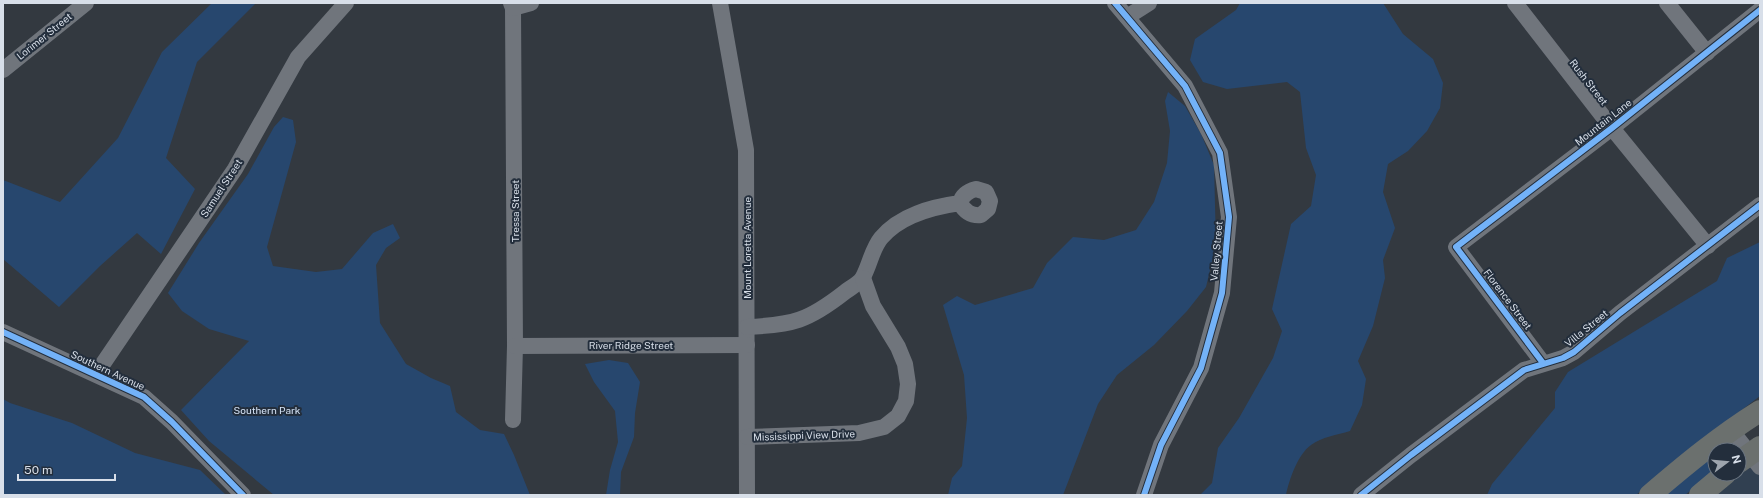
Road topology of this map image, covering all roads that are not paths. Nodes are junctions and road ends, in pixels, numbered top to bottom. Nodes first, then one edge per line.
1 (86, 3) edge
2 (346, 3) edge
3 (531, 3) edge
4 (720, 3) edge
5 (1115, 3) edge
6 (1149, 3) edge
7 (1515, 3) edge
8 (1667, 3) edge
9 (512, 6) edge
10 (1760, 10) edge
11 (1127, 17) junction
12 (1707, 53) junction
13 (3, 70) edge
14 (1612, 128) junction
15 (960, 204) dead end
16 (1760, 205) edge
17 (1708, 246) junction
18 (1456, 247) joint
19 (863, 278) junction
20 (747, 327) junction
21 (3, 332) edge
22 (747, 345) junction
23 (515, 346) junction
24 (1543, 363) junction
25 (96, 374) junction
26 (1760, 411) edge
27 (513, 420) dead end
28 (1731, 430) junction
29 (747, 437) junction
30 (1752, 458) edge
31 (1715, 482) edge
32 (748, 494) edge
33 (243, 495) edge
34 (1144, 495) edge
35 (1361, 495) edge
36 (1650, 495) edge
37 (1700, 495) edge

1 - 13 street, Lorimer Street
2 - 25 street, Samuel Street
3 - 9 street
4 - 20 street, Mount Loretta Avenue
5 - 11 street, Valley Street
6 - 11 street
7 - 14 street, Rush Street
8 - 12 street
9 - 23 street, Tressa Street
10 - 12 street, Mountain Lane
11 - 34 street, Valley Street
12 - 14 street, Mountain Lane
14 - 17 street, Rush Street
14 - 18 street, Mountain Lane
15 - 19 street
16 - 17 street, Villa Street
17 - 24 street, Villa Street
18 - 24 street, Florence Street
19 - 20 street
19 - 29 street, Mississippi View Drive
20 - 22 street, Mount Loretta Avenue
21 - 25 street, Southern Avenue
22 - 23 street, River Ridge Street
22 - 29 street, Mount Loretta Avenue
23 - 27 street, Tressa Street
24 - 35 street, Villa Street
25 - 33 street, Southern Avenue
26 - 28 highway
28 - 30 street
28 - 36 highway
29 - 32 street, Mount Loretta Avenue
31 - 37 highway

